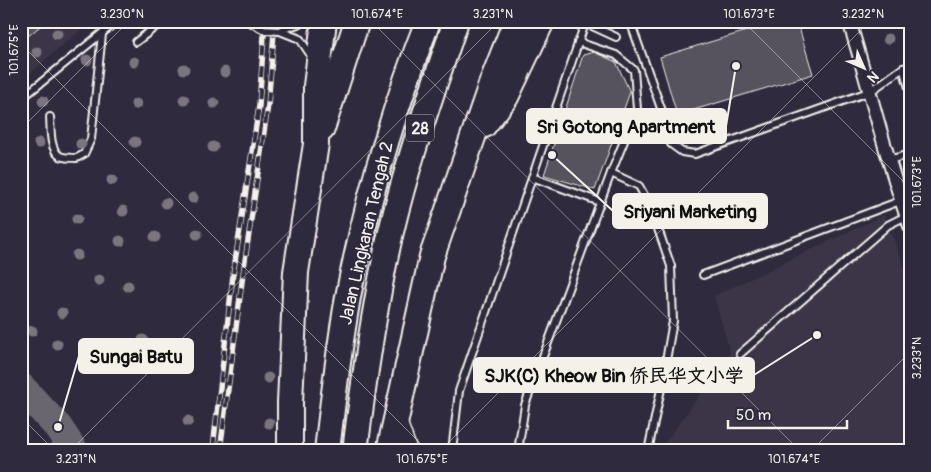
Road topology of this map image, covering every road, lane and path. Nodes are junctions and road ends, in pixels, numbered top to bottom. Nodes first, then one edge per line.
1 (117, 21) edge
2 (163, 21) edge
3 (248, 21) edge
4 (306, 21) edge
5 (324, 21) edge
6 (357, 21) edge
7 (428, 21) edge
8 (456, 21) edge
9 (516, 21) edge
10 (542, 21) edge
11 (630, 21) edge
12 (850, 21) edge
13 (280, 31) junction
14 (102, 34) junction
15 (616, 37) dead end
16 (136, 42) dead end
17 (578, 42) junction
18 (906, 67) edge
19 (316, 86) junction
20 (871, 91) junction
21 (910, 91) edge
22 (21, 99) edge
23 (50, 117) dead end
24 (472, 141) junction
25 (316, 144) junction
26 (910, 154) edge
27 (889, 160) junction
28 (611, 173) junction
29 (532, 177) junction
30 (905, 201) edge
31 (600, 202) junction
32 (908, 221) edge
33 (703, 275) dead end
34 (740, 354) dead end
35 (396, 418) junction
36 (290, 451) edge
37 (327, 451) edge
38 (355, 451) edge
39 (389, 451) edge
40 (408, 451) edge
41 (452, 451) edge
42 (518, 451) edge
43 (648, 451) edge

1 - 14 lane
2 - 16 lane
3 - 13 lane, bridge
4 - 13 lane
5 - 19 highway
6 - 25 highway
7 - 37 highway, Jalan Lingkaran Tengah 2 / 28
8 - 38 highway, Jalan Lingkaran Tengah 2 / 28
9 - 24 highway
10 - 24 highway
11 - 20 lane
12 - 20 street
13 - 19 lane
14 - 22 lane
14 - 23 lane
15 - 17 lane
17 - 28 lane
17 - 29 lane
18 - 20 lane
18 - 21 lane
19 - 25 highway
20 - 27 street
24 - 35 highway
25 - 36 highway
26 - 27 lane
27 - 30 street
28 - 31 lane
28 - 43 lane
29 - 31 lane
29 - 41 lane
30 - 32 street
30 - 33 lane
31 - 42 lane
32 - 34 lane
35 - 39 highway
35 - 40 street

